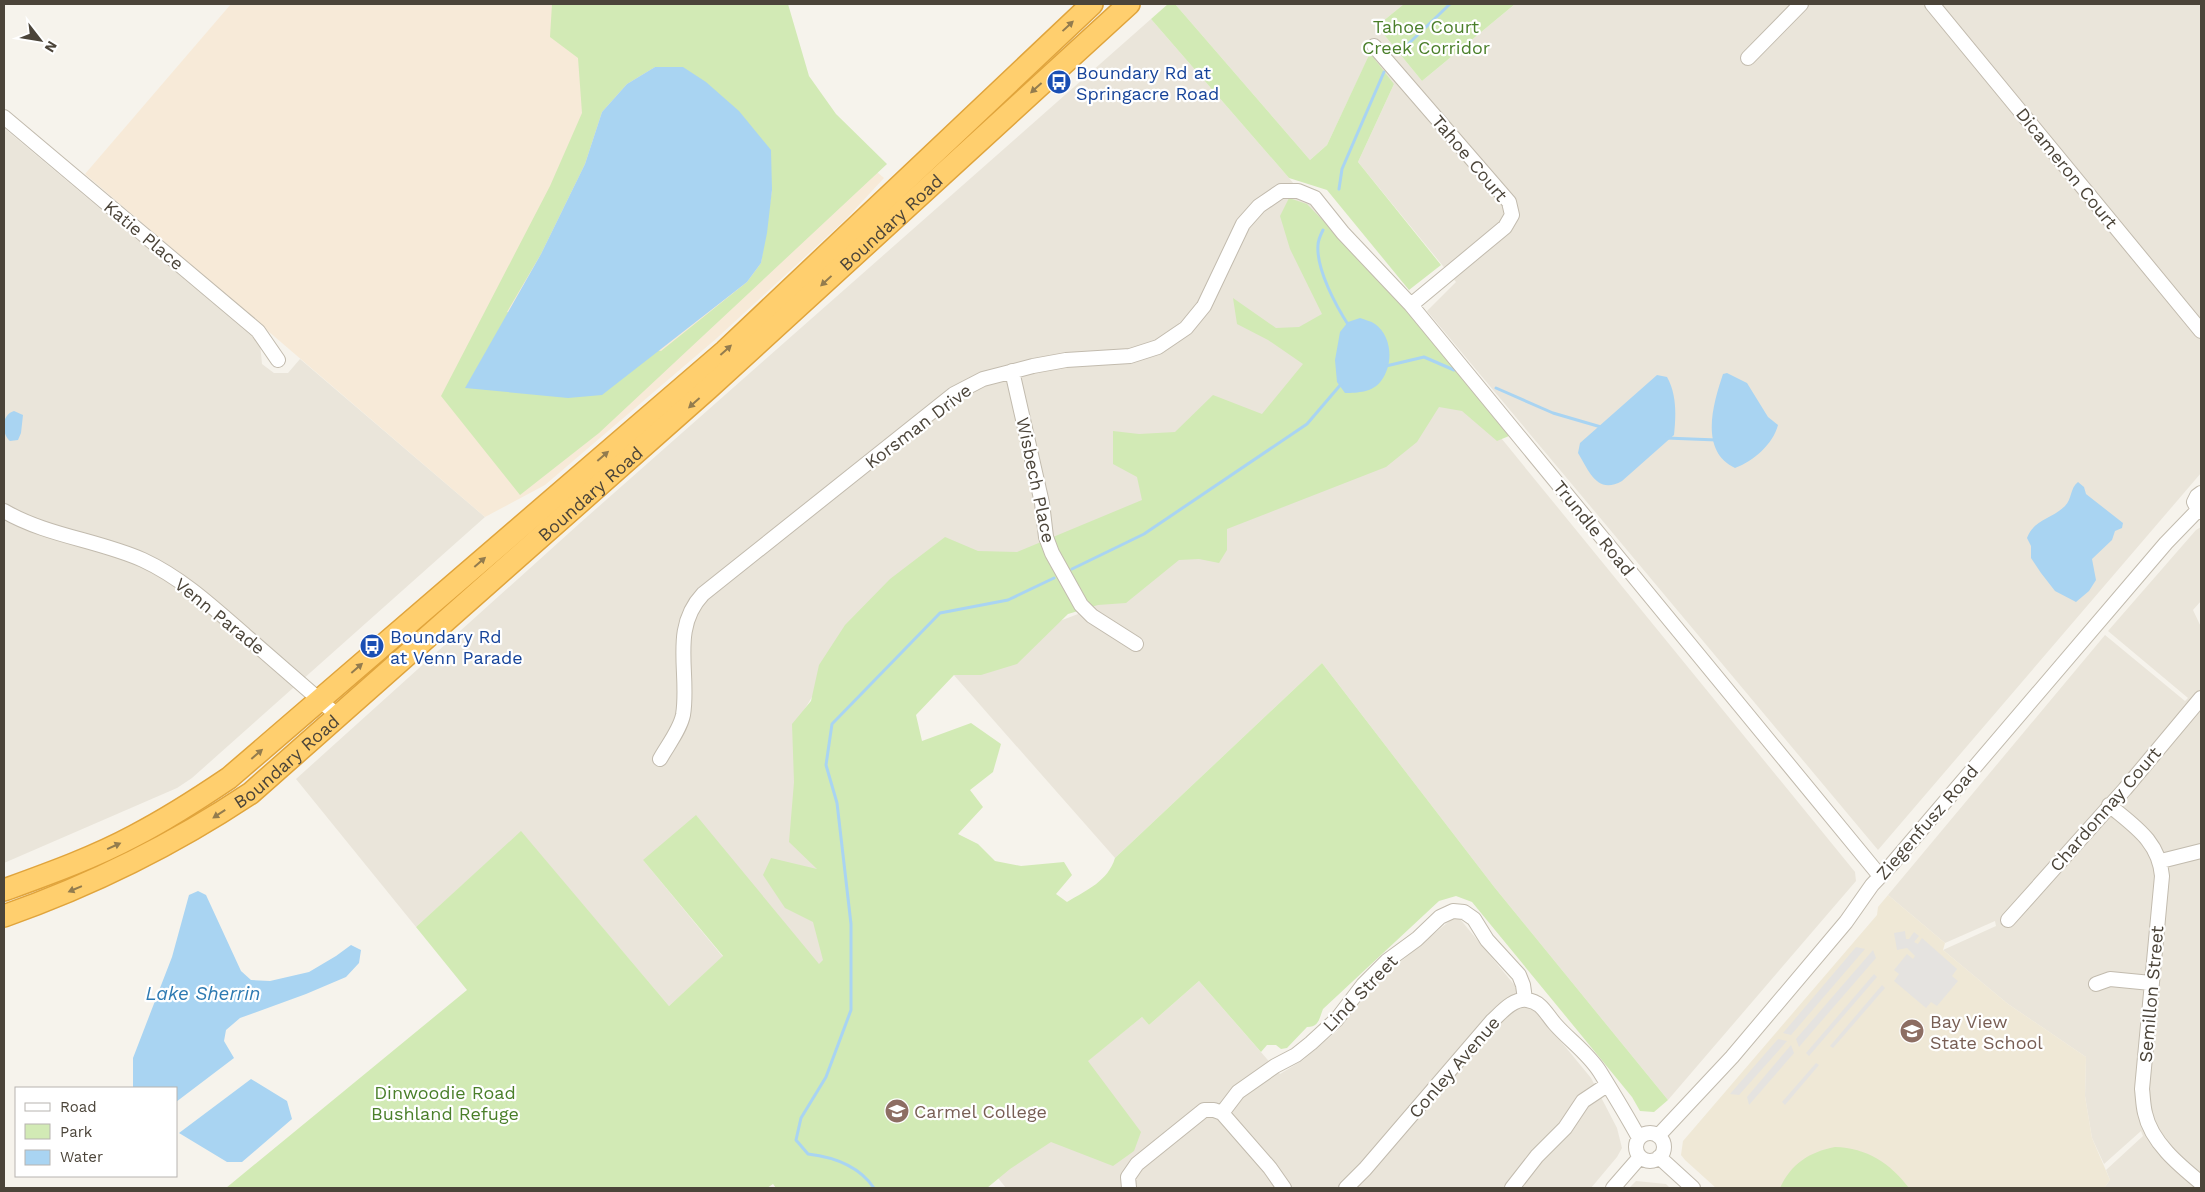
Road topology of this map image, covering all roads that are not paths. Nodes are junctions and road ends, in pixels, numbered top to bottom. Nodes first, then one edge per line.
1 (1093, 4) edge
2 (1129, 4) edge
3 (1801, 4) edge
4 (1932, 4) edge
5 (1111, 20) junction
6 (1374, 46) dead end
7 (1748, 58) dead end
8 (4, 117) edge
9 (1298, 191) joint
10 (1411, 305) junction
11 (2201, 331) edge
12 (278, 360) dead end
13 (1012, 371) junction
14 (2201, 493) edge
15 (4, 511) edge
16 (2199, 511) edge
17 (1136, 644) dead end
18 (2201, 698) edge
19 (320, 700) junction
20 (338, 716) junction
21 (660, 759) dead end
22 (2109, 805) junction
23 (2201, 851) edge
24 (2161, 861) junction
25 (1880, 876) junction
26 (4, 890) edge
27 (4, 916) edge
28 (2008, 920) dead end
29 (2096, 984) dead end
30 (2151, 984) junction
31 (1525, 999) junction
32 (1606, 1085) junction
33 (1222, 1113) junction
34 (1658, 1136) junction
35 (1639, 1138) junction
36 (1640, 1157) junction
37 (1659, 1157) junction
38 (2195, 1184) edge
39 (1129, 1188) edge
40 (1284, 1188) edge
41 (1346, 1188) edge
42 (1512, 1188) edge
43 (1613, 1188) edge
44 (1693, 1188) edge

1 - 5 street
19 -> 1 highway, Boundary Road
2 - 5 highway, Boundary Road
3 - 7 street
4 - 11 street, Dicameron Court
5 -> 20 highway, Boundary Road
6 - 10 street, Tahoe Court
8 - 12 street, Katie Place
9 - 10 street, Trundle Road
9 - 13 street, Korsman Drive
10 - 25 street, Trundle Road
13 - 17 street, Wisbech Place
13 - 21 street, Korsman Drive
14 - 16 street
15 - 19 street, Venn Parade
16 - 25 street, Ziegenfusz Road
18 - 22 street, Chardonnay Court
19 - 20 street, Venn Parade
26 -> 19 highway, Boundary Road
20 -> 27 highway, Boundary Road
22 - 24 street
22 - 28 street, Chardonnay Court
23 - 24 street
24 - 30 street, Semillon Street
25 - 34 street, Ziegenfusz Road
29 - 30 street
30 - 38 street, Semillon Street
31 - 32 street
31 - 33 street, Lind Street
31 - 41 street, Conley Avenue
32 - 35 street
32 - 42 street
33 - 39 street
33 - 40 street
34 - 35 street
34 - 37 street
35 - 36 street
36 - 37 street
36 - 43 street
37 - 44 street

